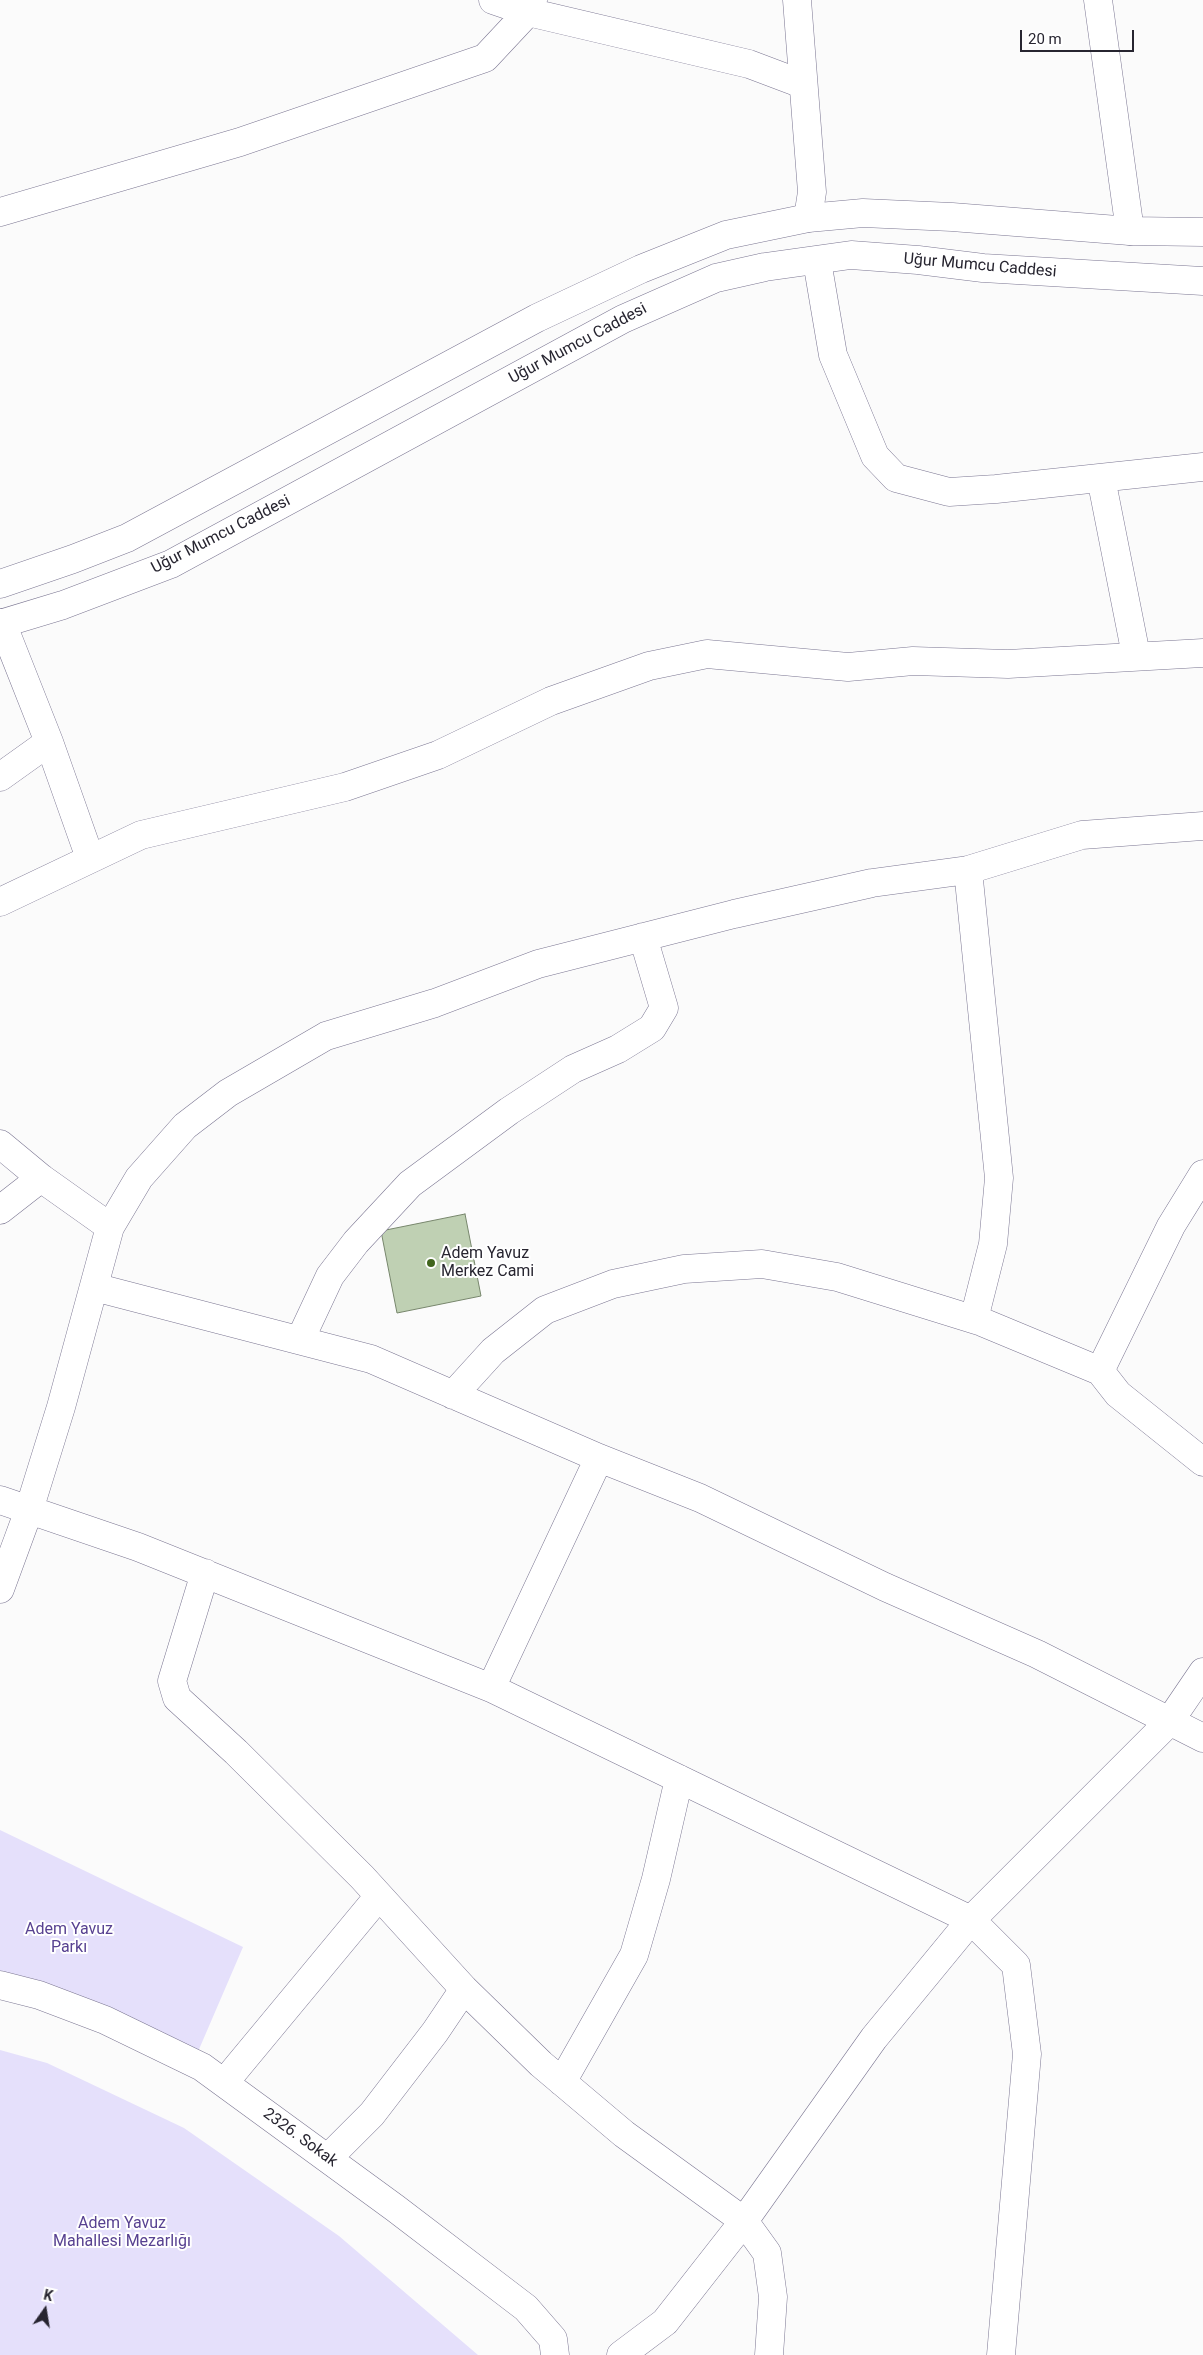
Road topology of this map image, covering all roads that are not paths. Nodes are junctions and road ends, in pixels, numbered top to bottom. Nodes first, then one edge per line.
1 (493, 0) edge
2 (797, 0) edge
3 (1098, 0) edge
4 (530, 6) edge
5 (802, 84) junction
6 (0, 212) edge
7 (808, 218) junction
8 (1130, 231) junction
9 (1203, 232) edge
10 (817, 261) junction
11 (1203, 281) edge
12 (1203, 467) edge
13 (1102, 478) junction
14 (0, 584) edge
15 (1, 624) edge
16 (1203, 653) edge
17 (1136, 655) junction
18 (49, 742) junction
19 (0, 776) edge
20 (1203, 826) edge
21 (90, 858) junction
22 (968, 870) junction
23 (0, 902) edge
24 (643, 937) junction
25 (0, 1144) edge
26 (1203, 1174) edge
27 (41, 1178) junction
28 (0, 1210) edge
29 (110, 1227) junction
30 (94, 1287) junction
31 (974, 1320) junction
32 (300, 1340) junction
33 (1100, 1371) junction
34 (453, 1394) junction
35 (599, 1458) junction
36 (1203, 1462) edge
37 (0, 1500) edge
38 (29, 1510) junction
39 (205, 1573) junction
40 (0, 1588) edge
41 (1203, 1672) edge
42 (491, 1688) junction
43 (1169, 1722) junction
44 (1203, 1738) edge
45 (679, 1779) junction
46 (379, 1896) junction
47 (971, 1920) junction
48 (0, 1985) edge
49 (464, 1989) junction
50 (562, 2082) junction
51 (224, 2083) junction
52 (328, 2158) junction
53 (744, 2221) junction
54 (555, 2355) edge
55 (621, 2355) edge
56 (769, 2355) edge
57 (1001, 2355) edge

1 - 4 street
2 - 5 street
3 - 8 street
4 - 5 street
4 - 6 street
5 - 7 street
7 - 8 street
7 - 14 street
8 - 9 street
10 - 11 street, Uğur Mumcu Caddesi
10 - 13 street
10 - 15 street, Uğur Mumcu Caddesi
12 - 13 street
13 - 17 street
15 - 18 street
16 - 17 street
17 - 21 street
18 - 19 street
18 - 21 street
20 - 22 street
21 - 23 street
22 - 24 street
22 - 31 street
24 - 29 street
24 - 32 street
25 - 27 street
26 - 33 street
27 - 28 street
27 - 29 street
29 - 30 street
30 - 32 street
30 - 38 street
31 - 33 street
31 - 34 street
32 - 34 street
33 - 36 street
34 - 35 street
35 - 42 street
35 - 43 street
37 - 38 street
38 - 39 street
38 - 40 street
39 - 42 street
39 - 46 street
41 - 43 street
42 - 45 street
43 - 44 street
43 - 47 street
45 - 47 street
45 - 50 street
46 - 49 street
46 - 51 street
47 - 53 street
47 - 57 street
48 - 51 street, 2326. Sokak
49 - 50 street
49 - 52 street
50 - 53 street
51 - 52 street, 2326. Sokak
52 - 54 street, 2326. Sokak
53 - 55 street
53 - 56 street

